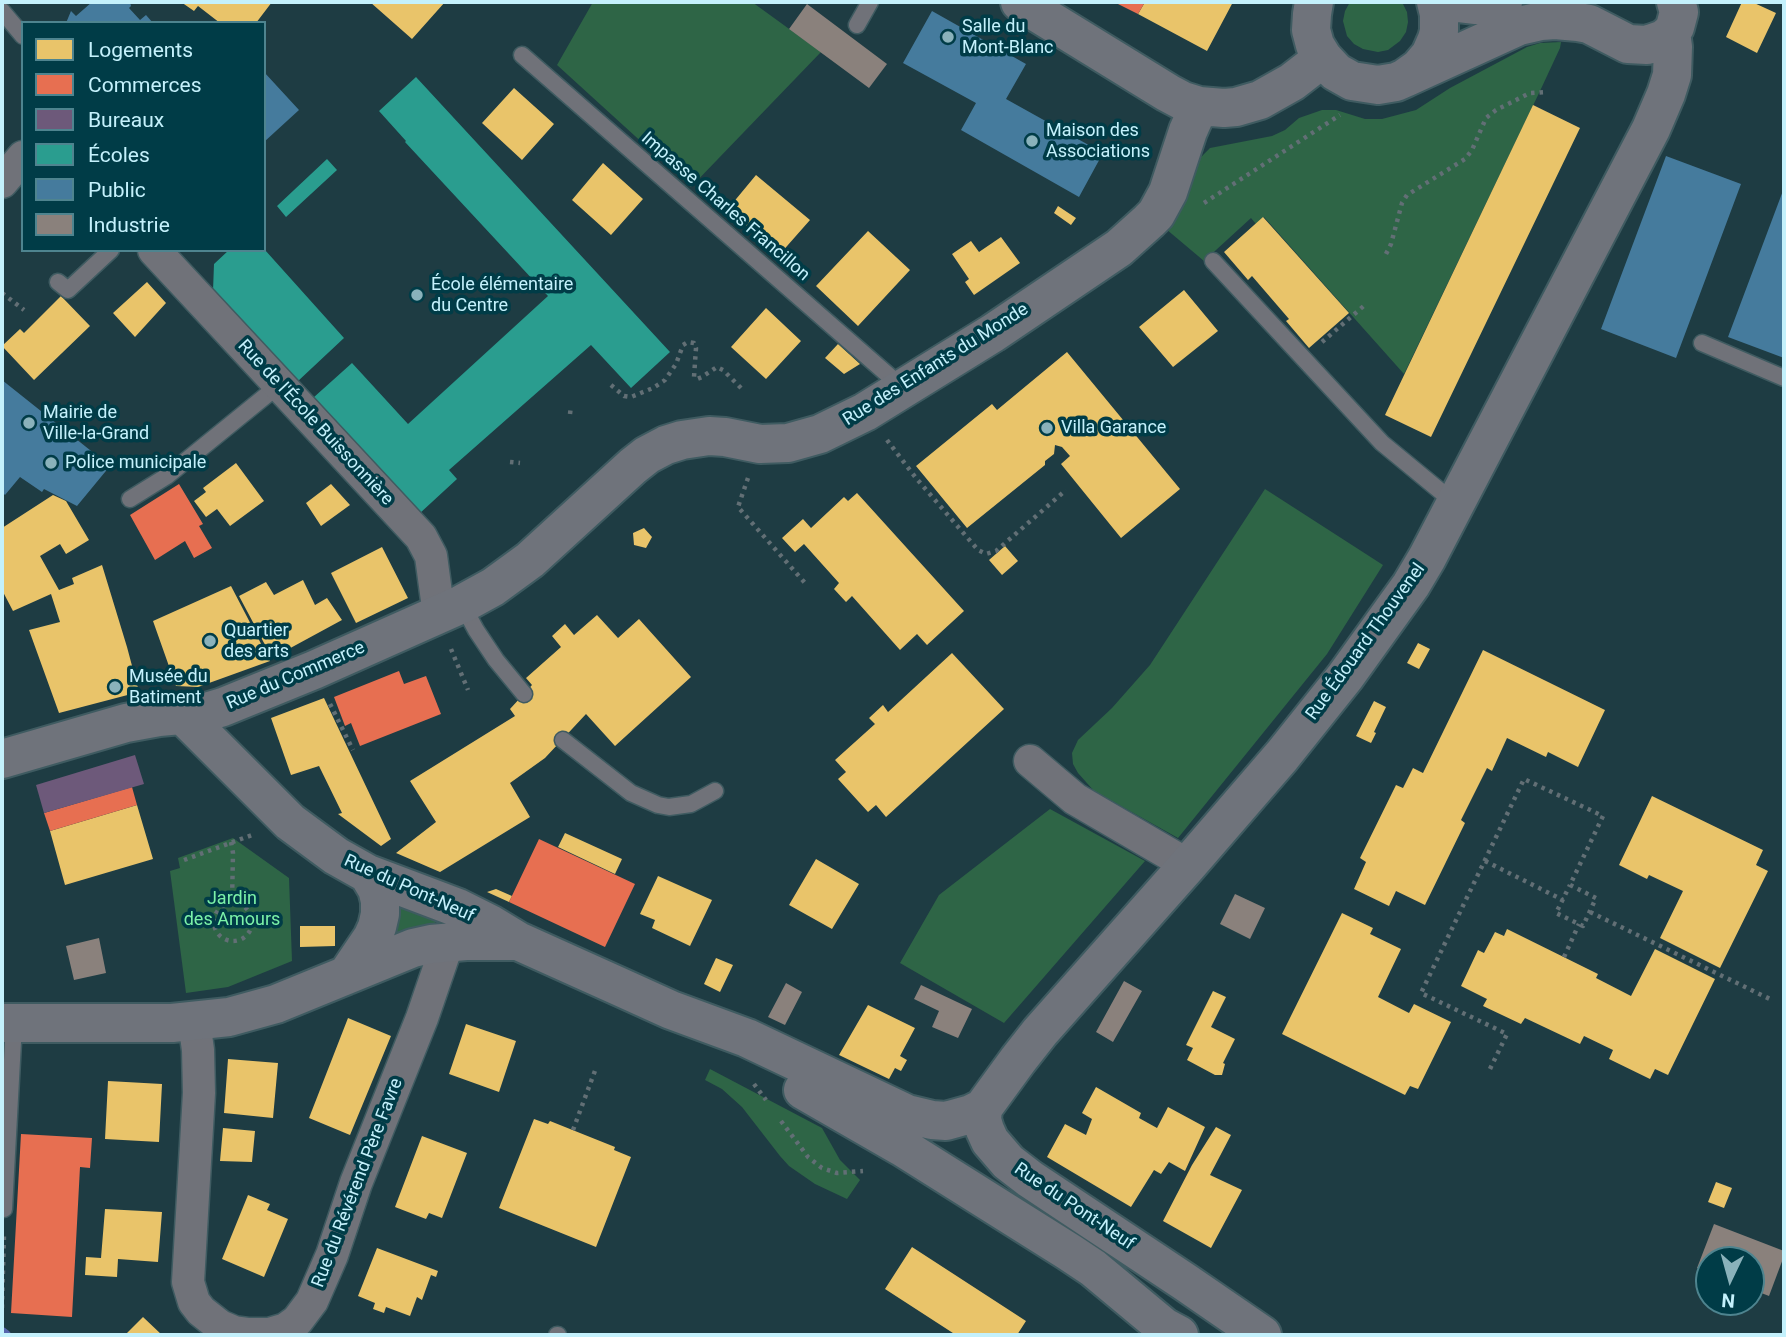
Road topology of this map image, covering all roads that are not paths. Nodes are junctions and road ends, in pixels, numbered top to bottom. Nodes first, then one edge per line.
1 (870, 2) edge
2 (1020, 2) edge
3 (1314, 2) edge
4 (1436, 2) edge
5 (1449, 2) edge
6 (1503, 2) edge
7 (1676, 10) edge
8 (2, 11) edge
9 (857, 25) dead end
10 (21, 34) edge
11 (522, 55) dead end
12 (1323, 58) junction
13 (1396, 81) junction
14 (1199, 106) junction
15 (108, 252) edge
16 (157, 252) edge
17 (1213, 261) dead end
18 (58, 282) dead end
19 (1702, 343) dead end
20 (1784, 378) edge
21 (279, 385) junction
22 (904, 388) junction
23 (130, 499) dead end
24 (1456, 503) junction
25 (451, 609) junction
26 (524, 694) dead end
27 (183, 715) junction
28 (563, 740) dead end
29 (2, 759) edge
30 (1030, 761) dead end
31 (715, 791) dead end
32 (1188, 865) junction
33 (368, 874) junction
34 (453, 925) junction
35 (347, 975) junction
36 (671, 1010) junction
37 (194, 1021) junction
38 (8, 1023) edge
39 (983, 1108) junction
40 (4, 1209) road end
41 (1196, 1290) junction
42 (1165, 1333) edge
43 (1262, 1335) edge

1 - 9 lane
2 - 14 street
3 - 12 street
4 - 13 street
5 - 6 street
7 - 13 street
7 - 24 street, Rue Édouard Thouvenel
8 - 10 lane
11 - 22 lane, Impasse Charles Francillon
12 - 13 street
12 - 14 street
14 - 22 street, Rue des Enfants du Monde
15 - 18 lane
16 - 21 street, Rue de l'École Buissonnière
17 - 24 lane
19 - 20 lane
21 - 23 lane
21 - 25 street, Rue de l'École Buissonnière
22 - 25 street, Rue des Enfants du Monde
24 - 32 street, Rue Édouard Thouvenel
25 - 26 lane
25 - 27 street, Rue du Commerce
27 - 29 street, Rue du Commerce
27 - 33 street, Rue du Pont-Neuf
28 - 31 lane
30 - 32 street
32 - 39 street, Rue Édouard Thouvenel
33 - 34 street, Rue du Pont-Neuf
33 - 35 street
34 - 35 street
34 - 36 street
34 - 37 street, Rue du Révérend Père Favre
35 - 37 street
36 - 39 street
36 - 42 street
37 - 38 street
38 - 40 lane
39 - 41 street, Rue du Pont-Neuf
41 - 42 street
41 - 43 street, Rue du Pont-Neuf

